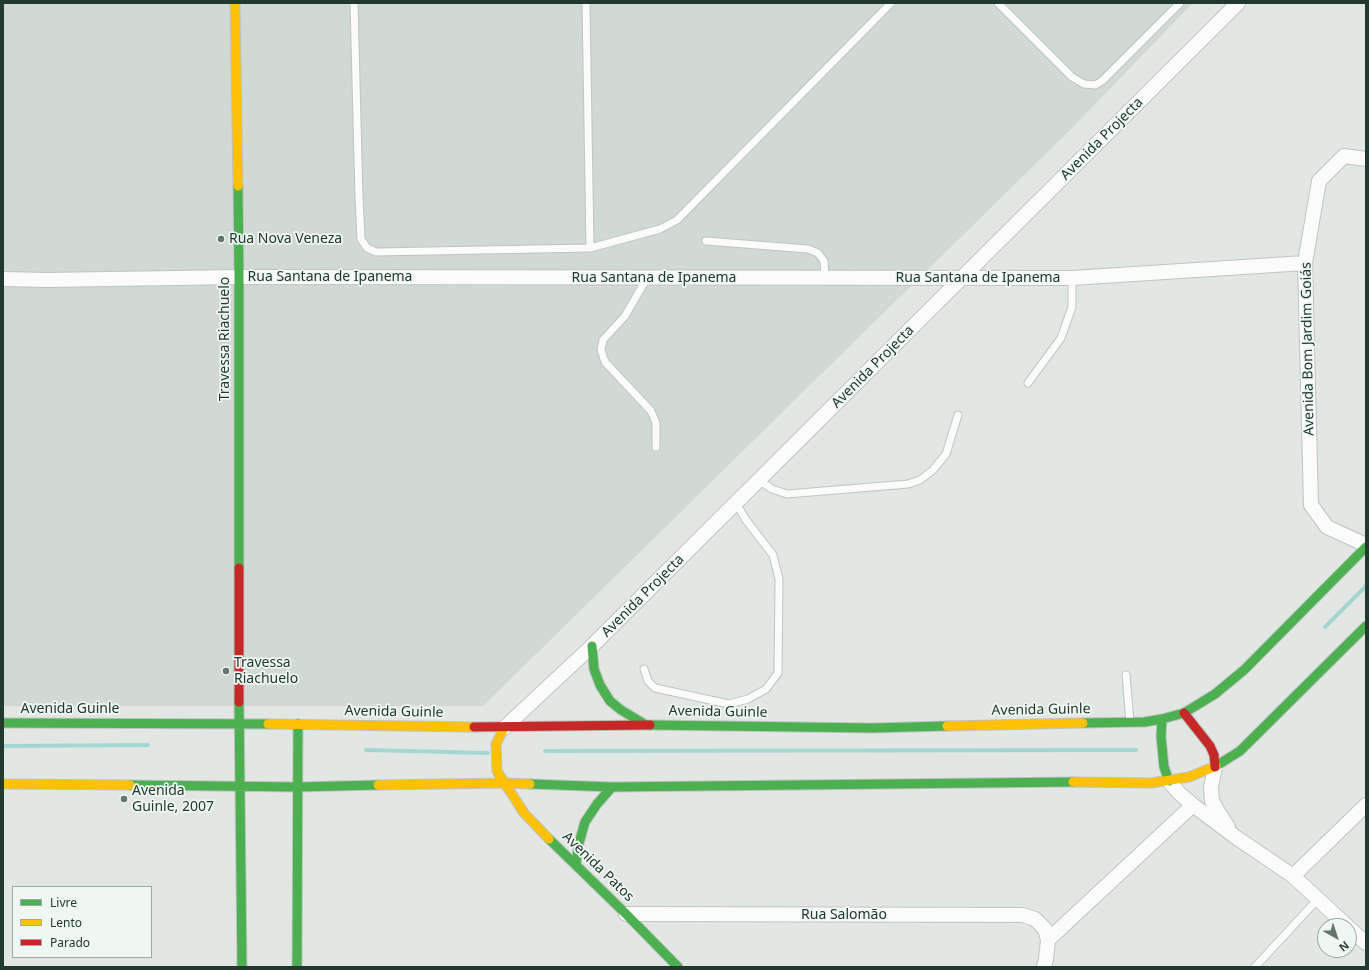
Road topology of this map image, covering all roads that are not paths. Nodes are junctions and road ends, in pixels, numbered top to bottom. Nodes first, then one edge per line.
1 (235, 3) edge
2 (354, 3) edge
3 (586, 3) edge
4 (891, 3) edge
5 (998, 3) edge
6 (1180, 3) edge
7 (1238, 3) edge
8 (1366, 159) edge
9 (706, 241) dead end
10 (590, 248) junction
11 (1305, 263) junction
12 (239, 277) junction
13 (647, 278) junction
14 (825, 278) junction
15 (962, 278) junction
16 (1072, 278) junction
17 (3, 279) edge
18 (1028, 383) dead end
19 (958, 415) dead end
20 (656, 448) dead end
21 (759, 480) junction
22 (736, 503) junction
23 (1366, 546) edge
24 (1366, 626) edge
25 (592, 646) junction
26 (644, 669) dead end
27 (1126, 675) dead end
28 (1184, 712) junction
29 (1162, 720) junction
30 (1130, 722) junction
31 (3, 723) edge
32 (240, 724) junction
33 (298, 724) junction
34 (646, 725) junction
35 (506, 734) junction
36 (1215, 767) junction
37 (510, 772) dead end
38 (1169, 781) junction
39 (504, 782) junction
40 (3, 784) edge
41 (240, 787) junction
42 (298, 787) junction
43 (612, 787) junction
44 (1192, 805) junction
45 (1366, 805) edge
46 (1237, 838) junction
47 (576, 864) junction
48 (1293, 876) junction
49 (1318, 899) junction
50 (626, 914) junction
51 (1338, 918) edge
52 (1357, 936) edge
53 (1048, 940) junction
54 (1366, 944) edge
55 (242, 967) edge
56 (297, 967) edge
57 (678, 967) edge
58 (1044, 967) edge
59 (1255, 967) edge

1 - 12 street, Travessa Riachuelo
2 - 10 lane
3 - 10 lane
4 - 10 lane
5 - 6 lane
7 - 15 street, Avenida Projecta
8 - 11 street, Avenida Bom Jardim Goiás
9 - 14 lane
11 - 16 street, Rua Santana de Ipanema
11 - 23 street, Avenida Bom Jardim Goiás
12 - 13 street, Rua Santana de Ipanema
12 - 17 street, Rua Santana de Ipanema
12 - 32 street, Travessa Riachuelo
13 - 14 street, Rua Santana de Ipanema
13 - 20 lane
14 - 15 street, Rua Santana de Ipanema
15 - 16 street, Rua Santana de Ipanema
15 - 21 street, Avenida Projecta
16 - 18 lane
19 - 21 lane
21 - 22 street, Avenida Projecta
22 - 25 street, Avenida Projecta
22 - 26 lane
23 - 28 street, Avenida Guinle
24 - 36 street
25 - 34 street
25 - 35 street, Avenida Projecta
27 - 30 lane
28 - 29 street, Avenida Guinle
28 - 36 street
29 - 30 street, Avenida Guinle
29 - 38 street
30 - 34 street, Avenida Guinle
31 - 32 street, Avenida Guinle
32 - 33 street, Avenida Guinle
32 - 41 street, Travessa Riachuelo
33 - 35 street, Avenida Guinle
33 - 42 street
34 - 35 street, Avenida Guinle
35 - 39 street, Avenida Patos
36 - 38 street
36 - 46 street
37 - 39 street
38 - 43 street
38 - 44 street
39 - 42 street
39 - 43 street
39 - 47 street, Avenida Patos
40 - 41 street
41 - 42 street
41 - 55 street, Travessa Riachuelo
42 - 56 street
43 - 47 street
44 - 46 street
44 - 53 street
45 - 48 street
46 - 48 street
47 - 50 street, Avenida Patos
48 - 49 street
49 - 51 street
49 - 59 lane
50 - 53 street, Rua Salomão
50 - 57 street, Avenida Patos
52 - 54 street
53 - 58 street

